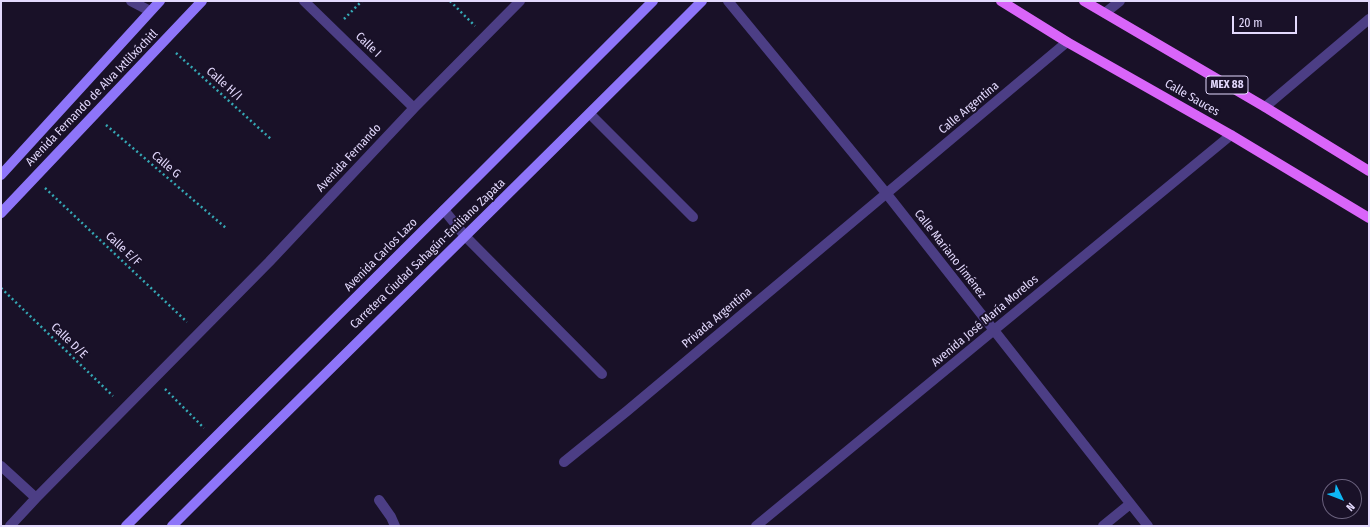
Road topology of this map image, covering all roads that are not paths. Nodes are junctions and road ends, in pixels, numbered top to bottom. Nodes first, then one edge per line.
1 (131, 1) edge
2 (160, 1) edge
3 (202, 1) edge
4 (304, 1) edge
5 (520, 1) edge
6 (653, 1) edge
7 (702, 1) edge
8 (728, 1) edge
9 (1001, 1) edge
10 (1084, 1) edge
11 (1120, 1) edge
12 (150, 11) junction
13 (1105, 14) junction
14 (1369, 19) edge
15 (1067, 42) junction
16 (1265, 107) junction
17 (414, 108) junction
18 (590, 114) junction
19 (1231, 135) junction
20 (1369, 171) edge
21 (1, 175) edge
22 (886, 193) junction
23 (444, 210) junction
24 (1, 213) edge
25 (693, 217) dead end
26 (1369, 218) edge
27 (466, 236) junction
28 (994, 331) junction
29 (602, 374) dead end
30 (564, 462) dead end
31 (1, 466) edge
32 (36, 498) junction
33 (379, 500) dead end
34 (1130, 504) junction
35 (10, 526) edge
36 (126, 526) edge
37 (172, 526) edge
38 (395, 526) edge
39 (756, 526) edge
40 (1103, 526) edge
41 (1148, 526) edge

1 - 12 street
2 - 12 main road, Avenida Fernando de Alva Ixtlilxóchitl
3 - 24 main road, Avenida Fernando de Alva Ixtlilxóchitl
4 - 17 street, Calle I
5 - 17 street, Avenida Fernando
6 - 23 main road, Avenida Carlos Lazo
7 - 18 main road, Carretera Ciudad Sahagún-Emiliano Zapata
8 - 22 street, Calle Mariano Jiménez
9 - 15 main road, Calle Sauces
10 - 13 main road, MEX 88
11 - 13 street
12 - 21 main road, Avenida Fernando de Alva Ixtlilxóchitl
13 - 16 main road, MEX 88
14 - 16 street
15 - 19 main road, Calle Sauces
15 - 22 street, Calle Argentina
16 - 20 main road, MEX 88
17 - 32 street, Avenida Fernando
18 - 25 street
18 - 27 main road, Carretera Ciudad Sahagún-Emiliano Zapata
19 - 26 main road, Calle Sauces
19 - 28 street, Avenida José María Morelos
22 - 28 street, Calle Mariano Jiménez
22 - 30 street, Privada Argentina
23 - 27 street
23 - 36 main road, Avenida Carlos Lazo
27 - 29 street
27 - 37 main road, Carretera Ciudad Sahagún-Emiliano Zapata
28 - 34 street, Calle Mariano Jiménez
28 - 39 street, Avenida José María Morelos
31 - 32 street
32 - 35 street, Avenida Fernando
33 - 38 street
34 - 40 street
34 - 41 street, Calle Mariano Jiménez

